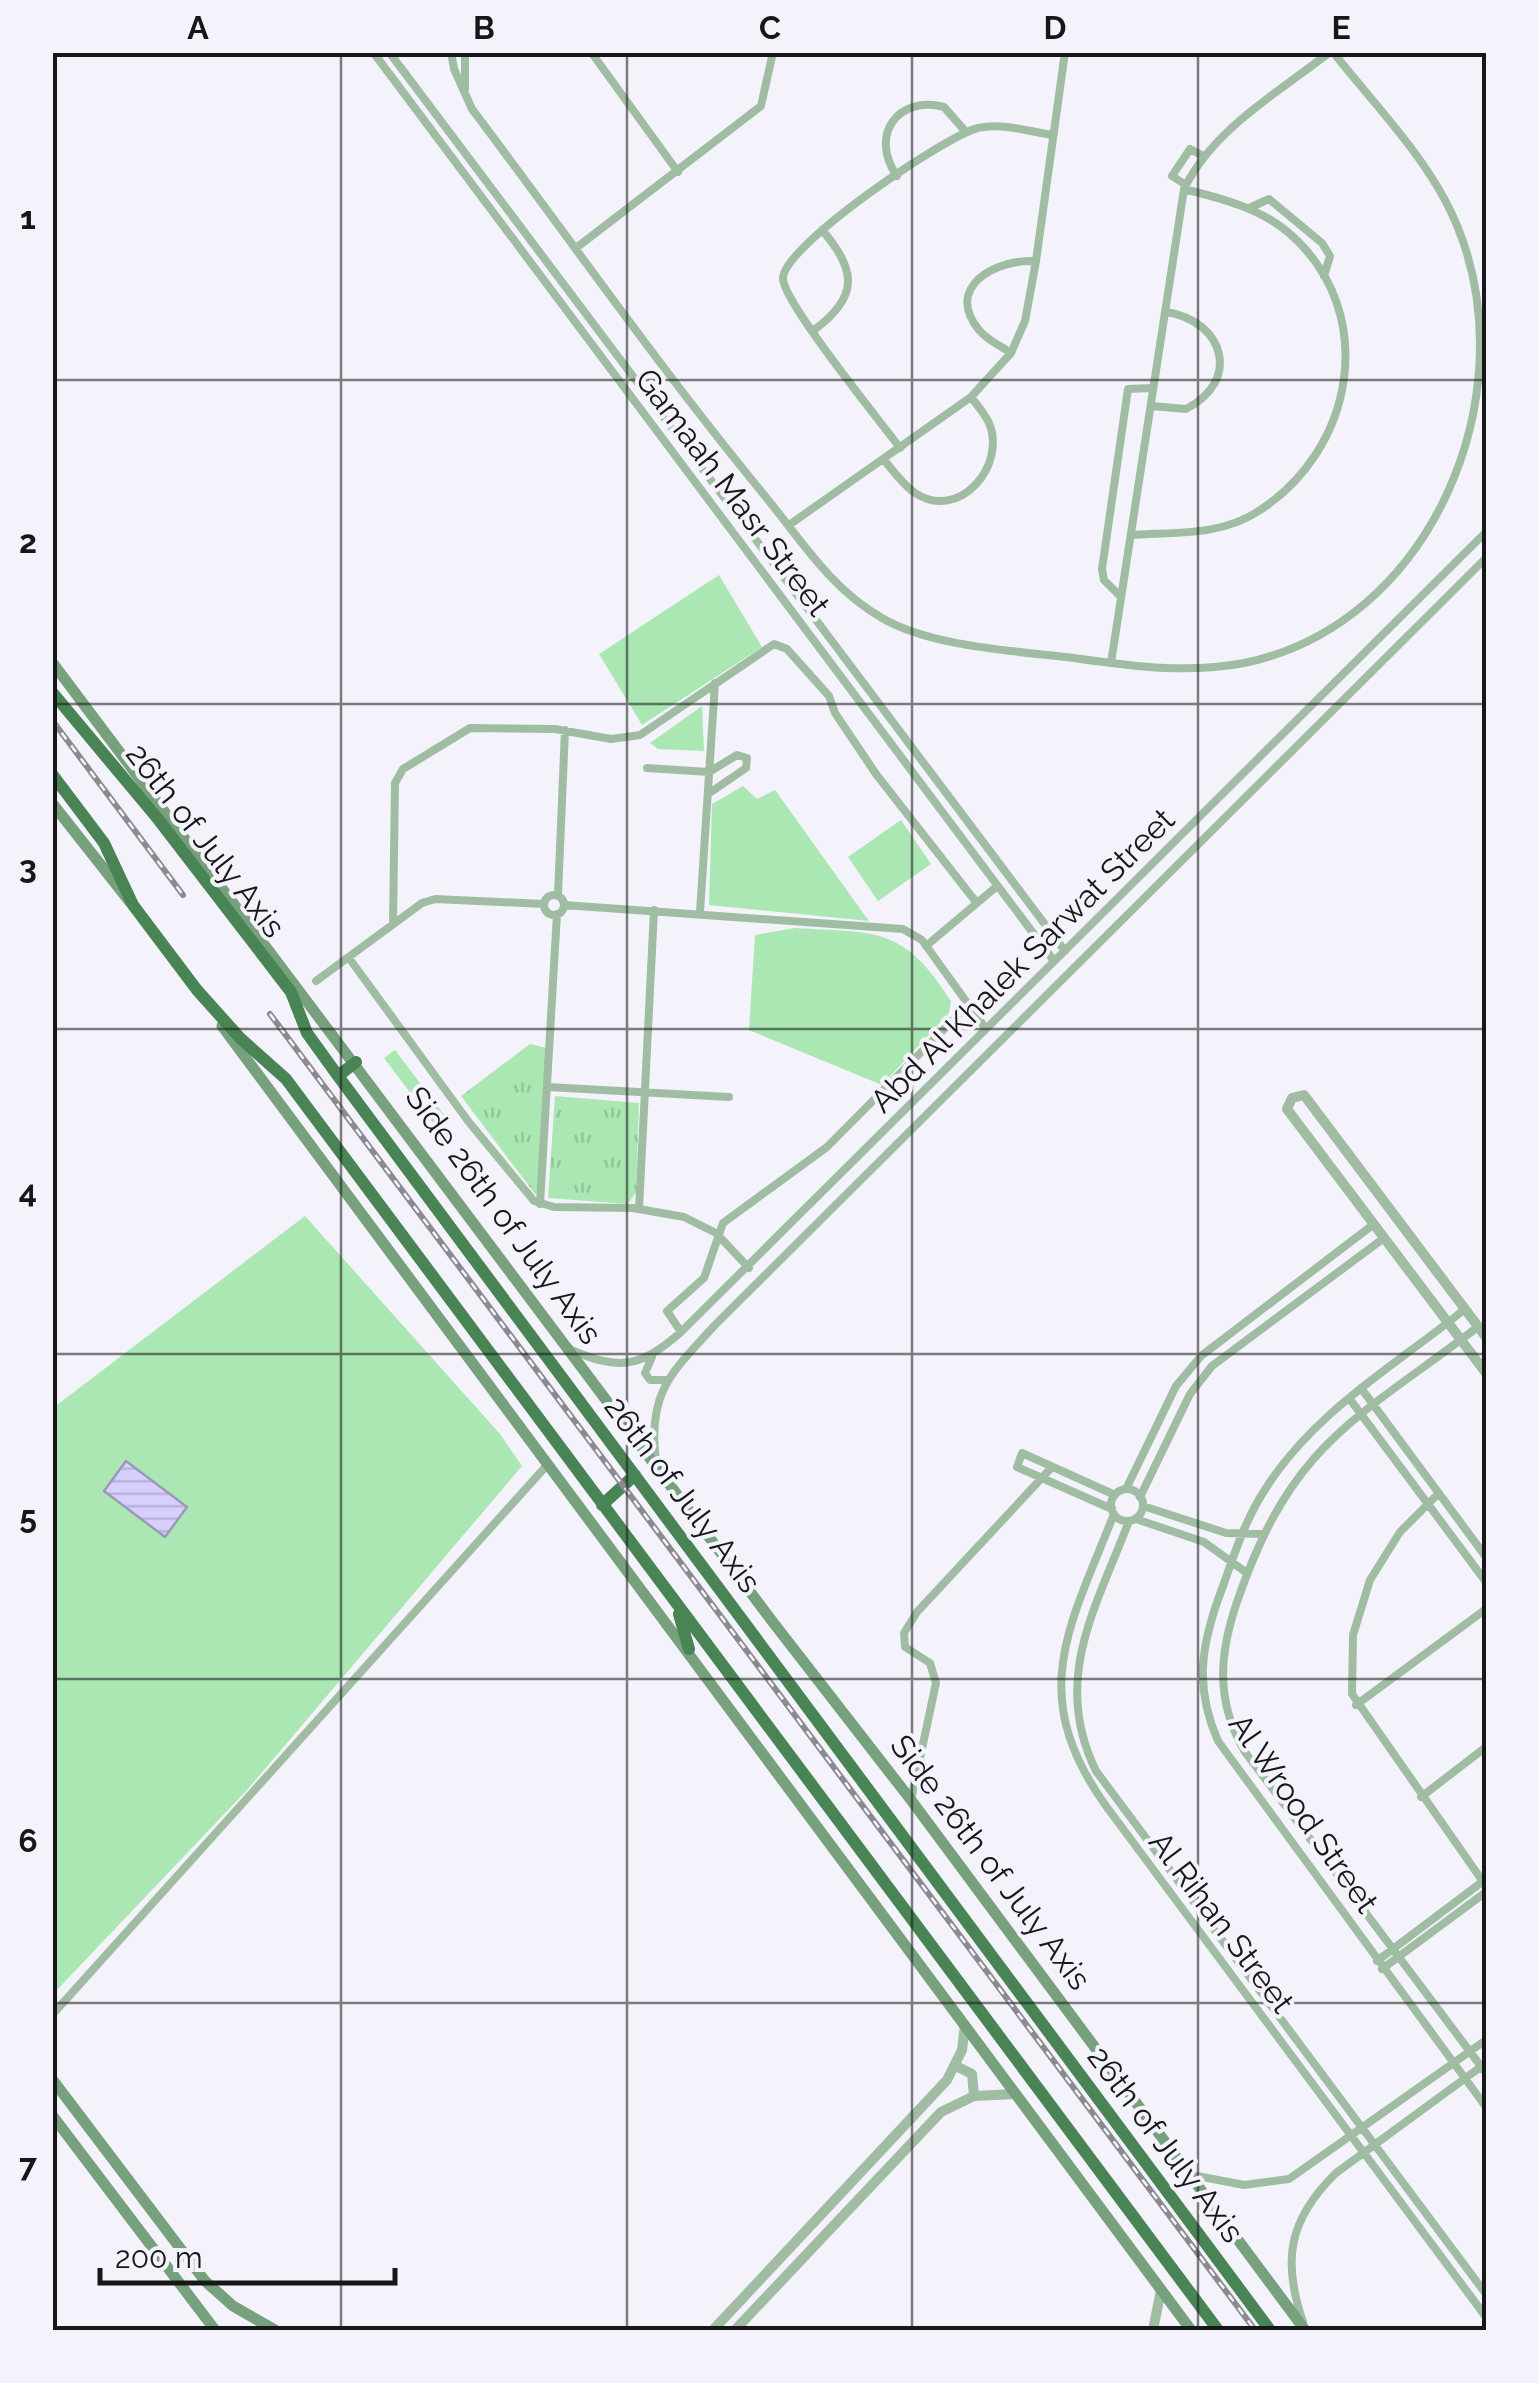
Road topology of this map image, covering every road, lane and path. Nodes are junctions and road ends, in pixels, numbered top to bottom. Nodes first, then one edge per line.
1 (373, 52) edge
2 (390, 52) edge
3 (452, 52) edge
4 (465, 52) edge
5 (591, 52) edge
6 (774, 52) edge
7 (1064, 52) edge
8 (1332, 52) edge
9 (464, 94) junction
10 (966, 132) junction
11 (1053, 135) junction
12 (1203, 156) junction
13 (678, 172) junction
14 (897, 176) junction
15 (1185, 187) junction
16 (1250, 208) junction
17 (822, 230) junction
18 (576, 248) junction
19 (1036, 261) junction
20 (1324, 276) junction
21 (1167, 312) junction
22 (814, 330) junction
23 (1012, 353) junction
24 (1152, 388) junction
25 (971, 397) junction
26 (1151, 406) junction
27 (900, 448) junction
28 (883, 459) junction
29 (789, 525) junction
30 (1486, 532) edge
31 (1131, 535) junction
32 (1486, 558) edge
33 (1120, 596) junction
34 (52, 662) edge
35 (1111, 663) junction
36 (715, 683) junction
37 (52, 692) edge
38 (565, 730) junction
39 (647, 768) dead end
40 (709, 772) junction
41 (52, 774) edge
42 (708, 794) junction
43 (52, 803) edge
44 (210, 879) junction
45 (996, 887) junction
46 (558, 896) junction
47 (976, 902) junction
48 (544, 904) junction
49 (132, 905) junction
50 (564, 905) junction
51 (654, 910) junction
52 (700, 912) junction
53 (557, 914) junction
54 (393, 924) junction
55 (926, 946) junction
56 (1065, 951) junction
57 (349, 958) junction
58 (1054, 961) junction
59 (316, 981) dead end
60 (197, 990) junction
61 (967, 1006) junction
62 (986, 1029) junction
63 (356, 1062) junction
64 (338, 1076) junction
65 (548, 1088) junction
66 (644, 1092) junction
67 (729, 1097) dead end
68 (332, 1140) junction
69 (318, 1151) junction
70 (540, 1204) junction
71 (640, 1209) junction
72 (1374, 1224) junction
73 (716, 1233) junction
74 (1384, 1238) junction
75 (749, 1268) junction
76 (1465, 1309) junction
77 (1448, 1323) junction
78 (1479, 1326) junction
79 (681, 1332) junction
80 (1230, 1332) junction
81 (1486, 1337) edge
82 (1461, 1340) junction
83 (1239, 1344) junction
84 (567, 1348) junction
85 (652, 1357) junction
86 (1486, 1374) edge
87 (666, 1380) junction
88 (1361, 1388) junction
89 (1349, 1398) junction
90 (1372, 1402) junction
91 (1360, 1412) junction
92 (548, 1463) junction
93 (656, 1466) junction
94 (1052, 1467) junction
95 (635, 1475) junction
96 (1042, 1478) junction
97 (1126, 1490) junction
98 (1439, 1494) junction
99 (1114, 1495) junction
100 (1142, 1501) junction
101 (1428, 1504) junction
102 (602, 1505) junction
103 (1113, 1512) junction
104 (1132, 1520) junction
105 (1242, 1534) junction
106 (1262, 1534) junction
107 (1486, 1558) edge
108 (1232, 1560) junction
109 (1247, 1573) junction
110 (1486, 1582) edge
111 (677, 1607) junction
112 (1486, 1609) edge
113 (689, 1649) junction
114 (1060, 1698) junction
115 (1075, 1698) junction
116 (1356, 1706) junction
117 (1486, 1747) edge
118 (1254, 1765) junction
119 (1240, 1774) junction
120 (1276, 1794) junction
121 (1421, 1796) junction
122 (912, 1800) junction
123 (1262, 1804) junction
124 (1486, 1885) edge
125 (1394, 1954) junction
126 (1379, 1965) junction
127 (52, 2015) edge
128 (965, 2025) junction
129 (1486, 2040) edge
130 (1471, 2053) junction
131 (1454, 2065) junction
132 (956, 2066) junction
133 (1485, 2068) edge
134 (1465, 2078) junction
135 (52, 2079) edge
136 (1016, 2094) junction
137 (974, 2096) junction
138 (1486, 2107) edge
139 (52, 2115) edge
140 (1363, 2130) junction
141 (1352, 2138) junction
142 (1374, 2144) junction
143 (1364, 2152) junction
144 (1180, 2168) junction
145 (1454, 2251) junction
146 (1443, 2259) junction
147 (1161, 2288) junction
148 (1486, 2294) edge
149 (246, 2314) junction
150 (1486, 2317) edge
151 (214, 2330) edge
152 (244, 2330) edge
153 (275, 2330) edge
154 (713, 2330) edge
155 (735, 2330) edge
156 (1153, 2330) edge
157 (1191, 2330) edge
158 (1218, 2330) edge
159 (1270, 2330) edge
160 (1306, 2330) edge

1 - 45 street, Gamaah Masr Street
2 - 56 street, Gamaah Masr Street
3 - 9 street
4 - 9 street
5 - 13 street
6 - 13 street
7 - 11 street
8 - 12 street
8 - 35 street
9 - 18 street
10 - 11 street
10 - 14 street
10 - 14 street
11 - 19 street
12 - 15 street
12 - 15 street
13 - 18 street
14 - 17 street
15 - 16 street
15 - 21 street
16 - 20 street
16 - 20 street
17 - 22 street
17 - 22 street
18 - 29 street
19 - 23 street
19 - 23 street
20 - 31 street
21 - 24 street
21 - 26 street
22 - 27 street
23 - 25 street
24 - 26 street
24 - 33 street
25 - 27 street
25 - 28 street
26 - 31 street
27 - 28 street
28 - 29 street
29 - 35 street
30 - 56 street, Abd Al Khalek Sarwat Street
31 - 33 street
32 - 87 street, Abd Al Khalek Sarwat Street
33 - 35 street
34 - 44 main road, Side 26th of July Axis
36 - 38 street
36 - 40 street
36 - 47 street
37 - 44 highway, 26th of July Axis
38 - 46 street
38 - 54 street
39 - 40 street
40 - 42 street
40 - 42 street
41 - 49 highway
42 - 52 street
43 - 49 main road
44 - 63 main road, Side 26th of July Axis
44 - 64 highway, 26th of July Axis
45 - 47 street
45 - 58 street, Gamaah Masr Street
46 - 48 street
46 - 50 street
47 - 55 street
48 - 53 street
48 - 54 street
49 - 60 highway
50 - 51 street
50 - 53 street
51 - 52 street
51 - 66 street
52 - 55 street
53 - 65 street
54 - 57 street
55 - 61 street
56 - 58 street, Abd Al Khalek Sarwat Street
57 - 59 street
57 - 70 street
58 - 62 street, Abd Al Khalek Sarwat Street
60 - 68 highway
60 - 69 main road
61 - 62 street
61 - 73 street
62 - 75 street, Abd Al Khalek Sarwat Street
63 - 64 highway
63 - 84 main road, Side 26th of July Axis
64 - 95 highway, 26th of July Axis
65 - 66 street
65 - 70 street
66 - 67 street
66 - 71 street
68 - 69 highway
68 - 102 highway
69 - 92 main road
70 - 71 street
71 - 73 street
72 - 74 street
72 - 76 street
72 - 80 street
73 - 75 street
73 - 79 street
74 - 77 street
74 - 83 street
75 - 79 street, Abd Al Khalek Sarwat Street
76 - 77 street, Al Wrood Street
76 - 78 street
77 - 82 street
77 - 88 street, Al Wrood Street
78 - 81 street
78 - 82 street, Al Wrood Street
79 - 85 street, Abd Al Khalek Sarwat Street
80 - 83 street
80 - 97 street
82 - 86 street
82 - 90 street, Al Wrood Street
83 - 100 street
84 - 85 street
84 - 93 main road, Side 26th of July Axis
85 - 87 street
87 - 93 street, Abd Al Khalek Sarwat Street
88 - 89 street, Al Wrood Street
88 - 90 street
89 - 91 street
89 - 105 street, Al Wrood Street
90 - 91 street, Al Wrood Street
90 - 98 street
91 - 101 street
91 - 106 street, Al Wrood Street
92 - 113 main road
92 - 127 street
93 - 122 main road, Side 26th of July Axis
94 - 96 street
94 - 96 street
94 - 99 street
95 - 102 highway
95 - 159 highway, 26th of July Axis
96 - 103 street
96 - 122 street
97 - 99 street
97 - 100 street
98 - 101 street
98 - 107 street
99 - 103 street, Al Rihan Street
100 - 104 street, Al Rihan Street
100 - 105 street
101 - 110 street
101 - 116 street
102 - 111 highway
103 - 104 street
103 - 114 street, Al Rihan Street
104 - 108 street
104 - 115 street, Al Rihan Street
105 - 106 street
105 - 108 street, Al Wrood Street
106 - 109 street, Al Wrood Street
108 - 109 street
108 - 119 street, Al Wrood Street
109 - 118 street, Al Wrood Street
111 - 113 highway
111 - 158 highway
112 - 116 street
113 - 128 main road
114 - 115 street
114 - 141 street, Al Rihan Street
115 - 140 street, Al Rihan Street
116 - 121 street
117 - 121 street
118 - 119 street
118 - 120 street, Al Wrood Street
119 - 123 street, Al Wrood Street
120 - 123 street
120 - 125 street, Al Wrood Street
121 - 124 street
122 - 144 main road, Side 26th of July Axis
123 - 126 street, Al Wrood Street
124 - 125 street
125 - 126 street
125 - 130 street, Al Wrood Street
126 - 131 street, Al Wrood Street
128 - 132 street
128 - 136 main road
129 - 130 street
130 - 131 street
130 - 133 street, Al Wrood Street
131 - 134 street, Al Wrood Street
131 - 140 street
132 - 137 street
132 - 154 street
133 - 134 street
134 - 138 street, Al Wrood Street
134 - 142 street
135 - 149 main road
136 - 137 street
136 - 147 main road
137 - 155 street
139 - 151 main road
140 - 141 street
140 - 142 street, Al Rihan Street
141 - 143 street, Al Rihan Street
141 - 144 street
142 - 143 street
142 - 145 street, Al Rihan Street
143 - 146 street, Al Rihan Street
143 - 160 street
144 - 160 main road, Side 26th of July Axis
145 - 146 street
145 - 148 street, Al Rihan Street
146 - 150 street, Al Rihan Street
147 - 156 street
147 - 157 main road
149 - 152 main road
149 - 153 main road

